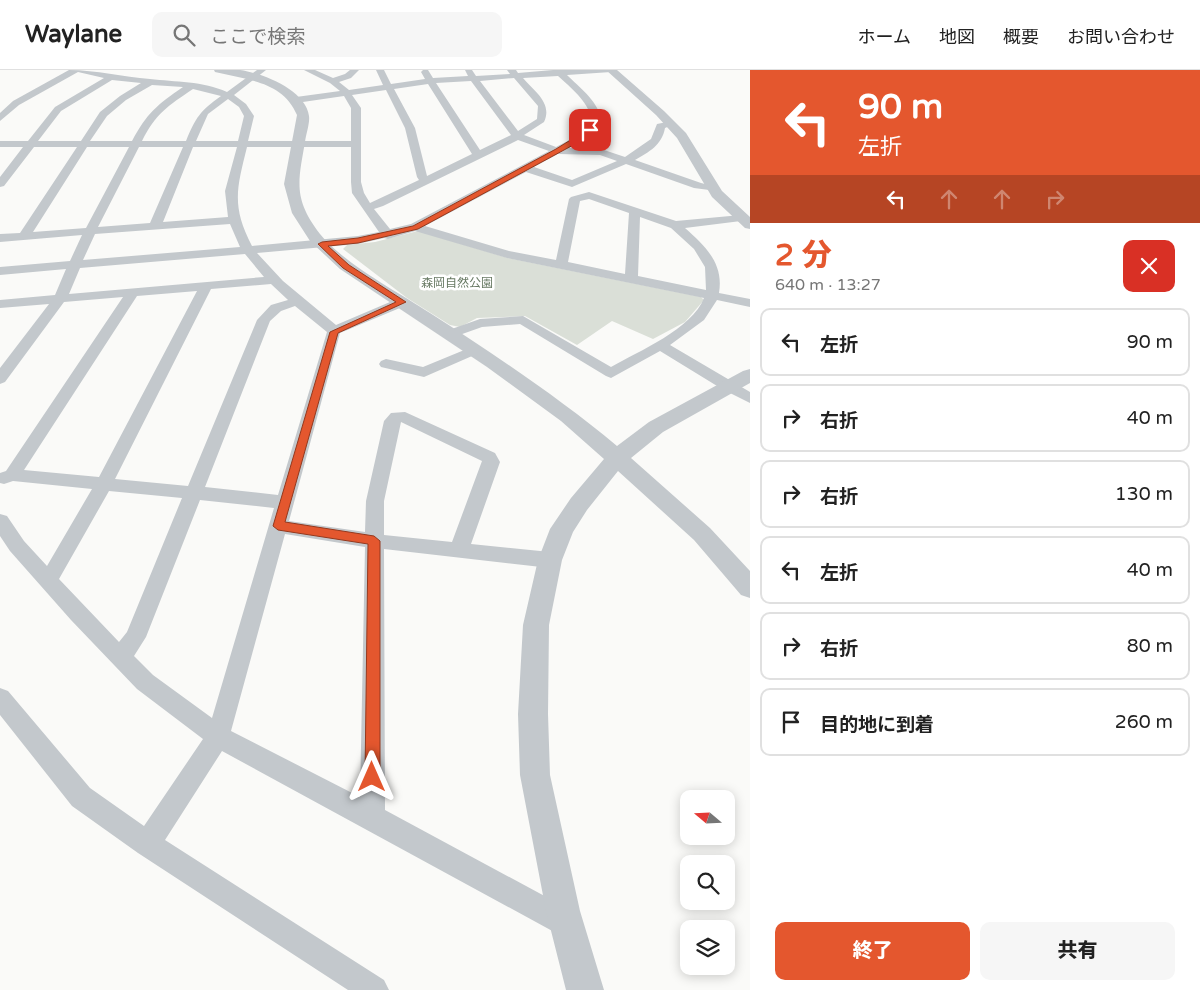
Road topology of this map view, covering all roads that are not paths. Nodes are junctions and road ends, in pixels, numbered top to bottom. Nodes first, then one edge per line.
1 (75, 70) edge
2 (81, 70) edge
3 (218, 70) edge
4 (308, 70) edge
5 (355, 70) edge
6 (380, 70) edge
7 (424, 70) edge
8 (467, 70) edge
9 (611, 70) edge
10 (558, 72) edge
11 (514, 73) edge
12 (257, 74) edge
13 (112, 77) junction
14 (474, 78) junction
15 (333, 81) junction
16 (430, 81) junction
17 (150, 82) junction
18 (191, 86) junction
19 (388, 87) junction
20 (347, 93) junction
21 (227, 95) junction
22 (296, 100) junction
23 (0, 104) edge
24 (14, 105) junction
25 (0, 118) edge
26 (669, 123) junction
27 (517, 136) junction
28 (0, 144) edge
29 (30, 144) junction
30 (82, 144) junction
31 (135, 144) junction
32 (188, 144) junction
33 (242, 144) junction
34 (298, 144) junction
35 (356, 144) junction
36 (558, 151) junction
37 (478, 155) junction
38 (624, 160) junction
39 (526, 168) junction
40 (426, 180) junction
41 (0, 184) edge
42 (713, 189) junction
43 (367, 207) junction
44 (635, 211) junction
45 (234, 220) junction
46 (746, 222) edge
47 (675, 225) junction
48 (155, 226) junction
49 (415, 227) junction
50 (90, 231) junction
51 (388, 235) junction
52 (24, 236) junction
53 (0, 238) edge
54 (322, 244) junction
55 (248, 250) junction
56 (75, 265) junction
57 (561, 265) junction
58 (0, 271) edge
59 (631, 279) junction
60 (274, 280) junction
61 (207, 285) junction
62 (134, 291) junction
63 (712, 296) junction
64 (60, 298) junction
65 (297, 301) junction
66 (402, 302) junction
67 (750, 303) edge
68 (0, 304) edge
69 (334, 332) junction
70 (451, 334) junction
71 (660, 344) junction
72 (474, 350) junction
73 (386, 364) dead end
74 (750, 375) edge
75 (0, 379) edge
76 (727, 386) junction
77 (750, 398) edge
78 (617, 458) junction
79 (6, 477) edge
80 (104, 484) junction
81 (194, 493) junction
82 (286, 502) junction
83 (0, 521) edge
84 (278, 526) junction
85 (374, 541) junction
86 (459, 550) junction
87 (550, 560) junction
88 (49, 579) junction
89 (750, 588) edge
90 (121, 657) junction
91 (0, 698) edge
92 (218, 736) junction
93 (372, 817) junction
94 (147, 844) junction
95 (566, 922) junction
96 (374, 990) edge
97 (585, 990) edge

1 - 24 street
2 - 13 street
3 - 12 street
4 - 15 street
5 - 15 street
6 - 19 street
7 - 16 street
8 - 14 street
9 - 10 street
9 - 26 street
10 - 11 street
10 - 36 street
11 - 14 street
11 - 27 street
12 - 21 street
12 - 22 street
13 - 17 street
13 - 29 street
14 - 16 street
14 - 27 street
15 - 20 street
16 - 19 street
16 - 37 street
17 - 18 street
17 - 30 street
18 - 21 street
18 - 31 street
19 - 20 street
19 - 40 street
20 - 22 street
20 - 35 street
21 - 32 street
21 - 33 street
22 - 34 street
23 - 24 street
24 - 25 street
26 - 38 street
26 - 42 street
27 - 36 street
27 - 37 street
28 - 29 street
29 - 30 street
29 - 41 street
30 - 31 street
30 - 52 street
31 - 32 street
31 - 50 street
32 - 33 street
32 - 48 street
33 - 34 street
33 - 45 street
34 - 35 street
34 - 54 street
35 - 43 street
36 - 38 street
36 - 39 street
37 - 40 street
38 - 39 street
38 - 42 street
39 - 49 street
40 - 43 street
42 - 46 street
43 - 51 street
44 - 47 street
44 - 57 street
44 - 59 street
45 - 48 street
45 - 55 street
46 - 47 street
47 - 63 street
48 - 50 street
49 - 51 street
49 - 57 street
50 - 52 street
50 - 56 street
51 - 54 street
52 - 53 street
54 - 55 street
54 - 66 street
55 - 56 street
55 - 60 street
56 - 58 street
56 - 64 street
57 - 59 street
59 - 63 street
60 - 61 street
60 - 65 street
61 - 62 street
61 - 80 street
62 - 64 street
62 - 79 street
63 - 67 street
63 - 71 street
64 - 68 street
64 - 75 street
65 - 69 street
65 - 81 street
66 - 69 street
66 - 70 street
69 - 82 street
70 - 71 street
70 - 72 street
71 - 76 street
72 - 73 street
72 - 78 street
74 - 76 street
76 - 77 street
76 - 78 street
78 - 87 street
78 - 89 street
79 - 80 street
80 - 81 street
80 - 88 street
81 - 82 street
81 - 90 street
82 - 84 street
83 - 88 street
84 - 85 street
84 - 92 street
85 - 86 street
85 - 86 street
85 - 93 street
86 - 87 street
87 - 95 street
88 - 90 street
90 - 92 street
91 - 94 street
92 - 93 street
92 - 94 street
93 - 95 street
94 - 96 street
95 - 97 street

